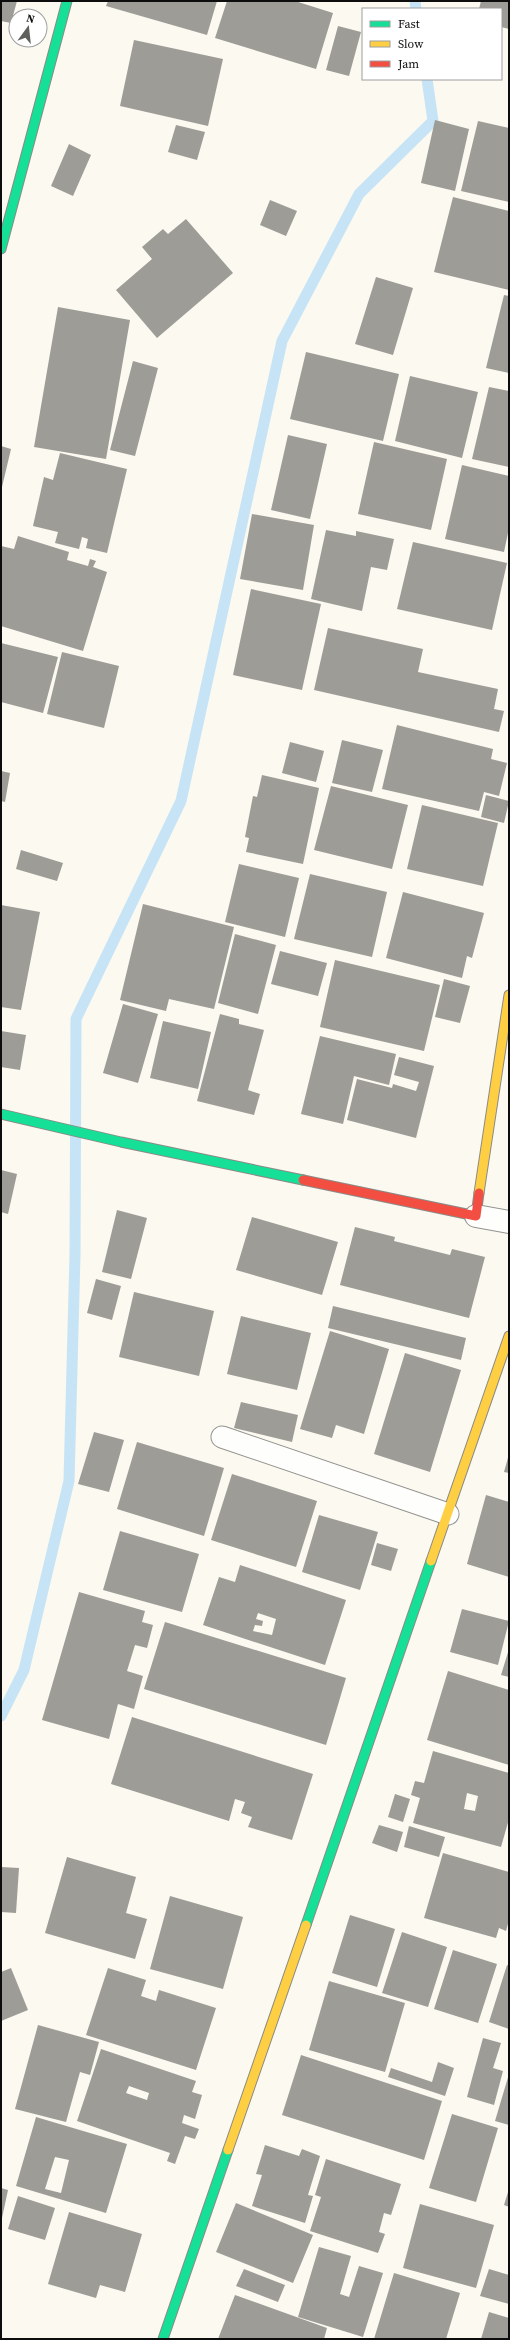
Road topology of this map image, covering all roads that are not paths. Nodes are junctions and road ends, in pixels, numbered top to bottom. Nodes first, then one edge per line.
1 (67, 1) edge
2 (1, 249) edge
3 (509, 995) edge
4 (1, 1114) edge
5 (476, 1216) junction
6 (509, 1222) edge
7 (509, 1336) edge
8 (222, 1437) dead end
9 (448, 1514) junction
10 (163, 2339) edge

1 - 2 street
3 - 5 street
4 - 5 street
5 - 6 street
7 - 9 street
8 - 9 lane
9 - 10 street

